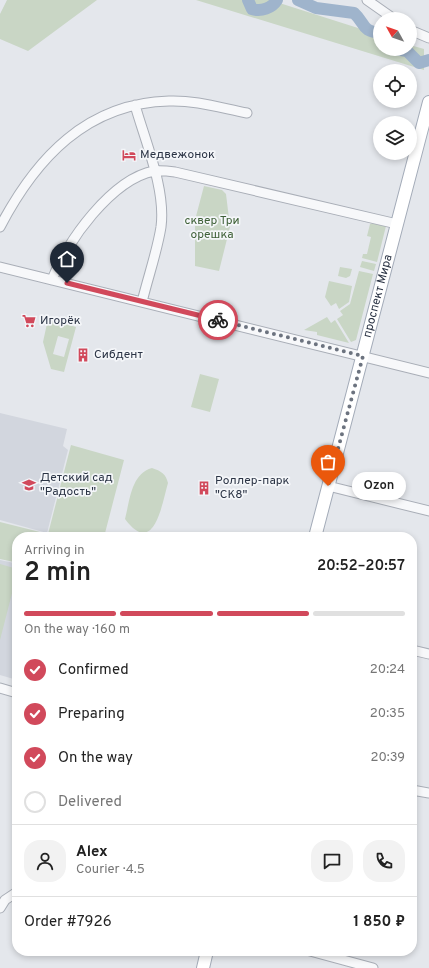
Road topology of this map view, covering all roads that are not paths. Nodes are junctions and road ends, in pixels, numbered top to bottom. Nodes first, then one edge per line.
1 (367, 0) edge
2 (384, 12) edge
3 (417, 33) edge
4 (429, 38) edge
5 (429, 102) edge
6 (135, 105) junction
7 (247, 114) dead end
8 (154, 171) junction
9 (397, 224) junction
10 (0, 227) edge
11 (0, 267) edge
12 (52, 280) junction
13 (142, 302) junction
14 (363, 356) junction
15 (429, 373) edge
16 (328, 486) junction
17 (429, 511) edge
18 (316, 532) edge
19 (417, 651) edge
20 (429, 654) edge
21 (0, 688) edge
22 (12, 692) edge
23 (417, 791) edge
24 (429, 793) edge
25 (12, 895) edge
26 (0, 908) edge
27 (206, 956) edge
28 (328, 956) edge
29 (203, 968) edge
30 (372, 968) edge

1 - 2 street
3 - 4 street
5 - 9 main road, проспект Мира
6 - 7 street
6 - 8 street
6 - 10 street
8 - 9 street
8 - 12 street
8 - 13 street
9 - 14 main road, проспект Мира
11 - 12 street
12 - 13 street
13 - 14 street
14 - 15 street
14 - 16 main road, проспект Мира
16 - 17 street
16 - 18 main road, проспект Мира
19 - 20 street
21 - 22 street
23 - 24 street
25 - 26 street
27 - 29 main road
28 - 30 street

